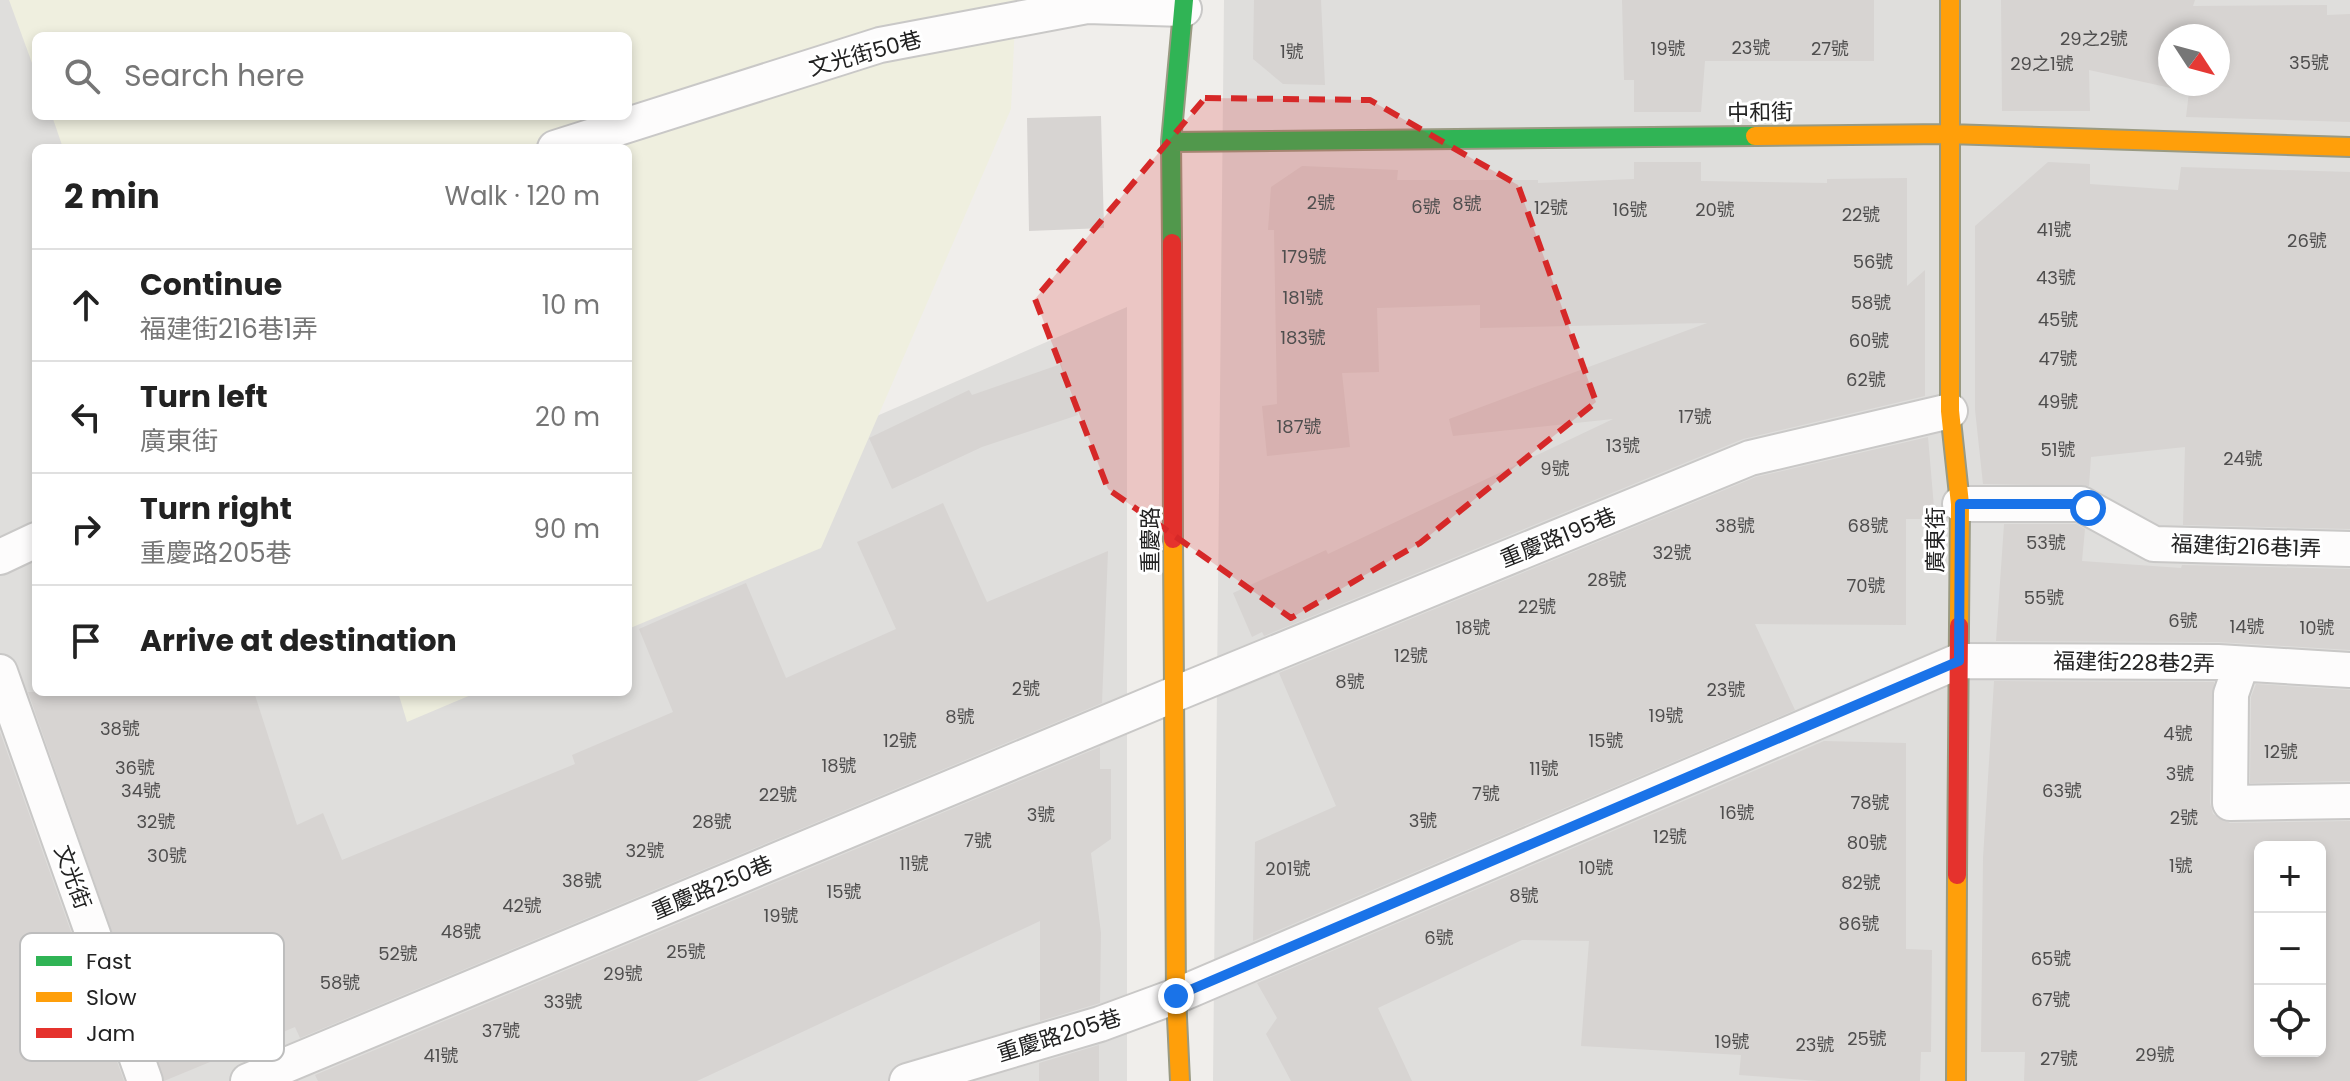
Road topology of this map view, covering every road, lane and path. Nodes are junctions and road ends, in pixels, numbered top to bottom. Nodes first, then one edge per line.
1 (1950, 0) edge
2 (1184, 4) edge
3 (1948, 134) junction
4 (1171, 142) junction
5 (568, 144) edge
6 (2350, 147) edge
7 (1950, 411) junction
8 (1960, 504) junction
9 (32, 542) edge
10 (2350, 549) edge
11 (0, 557) edge
12 (1959, 661) junction
13 (2241, 665) junction
14 (2350, 670) edge
15 (0, 672) edge
16 (1175, 694) junction
17 (2350, 801) edge
18 (93, 933) edge
19 (1176, 996) junction
20 (138, 1061) edge
21 (145, 1081) edge
22 (248, 1081) edge
23 (907, 1081) edge
24 (1180, 1081) edge
25 (1956, 1081) edge

1 - 3 street, 廣東街
2 - 4 street, 重慶路
2 - 5 lane, 文光街50巷
3 - 4 street, 中和街
3 - 6 street, 中和街
3 - 7 street, 廣東街
4 - 16 street, 重慶路
7 - 8 street, 廣東街
7 - 16 lane, 重慶路195巷
8 - 10 lane, 福建街216巷1弄
8 - 12 street, 廣東街
9 - 11 lane
12 - 13 lane, 福建街228巷2弄
12 - 19 lane, 重慶路205巷
12 - 25 street, 廣東街
13 - 14 lane
13 - 17 lane, 福建街228巷2弄
15 - 18 lane, 文光街
16 - 19 street, 重慶路
16 - 22 lane, 重慶路250巷
19 - 23 lane, 重慶路205巷
19 - 24 street, 重慶路
20 - 21 lane, 文光街

